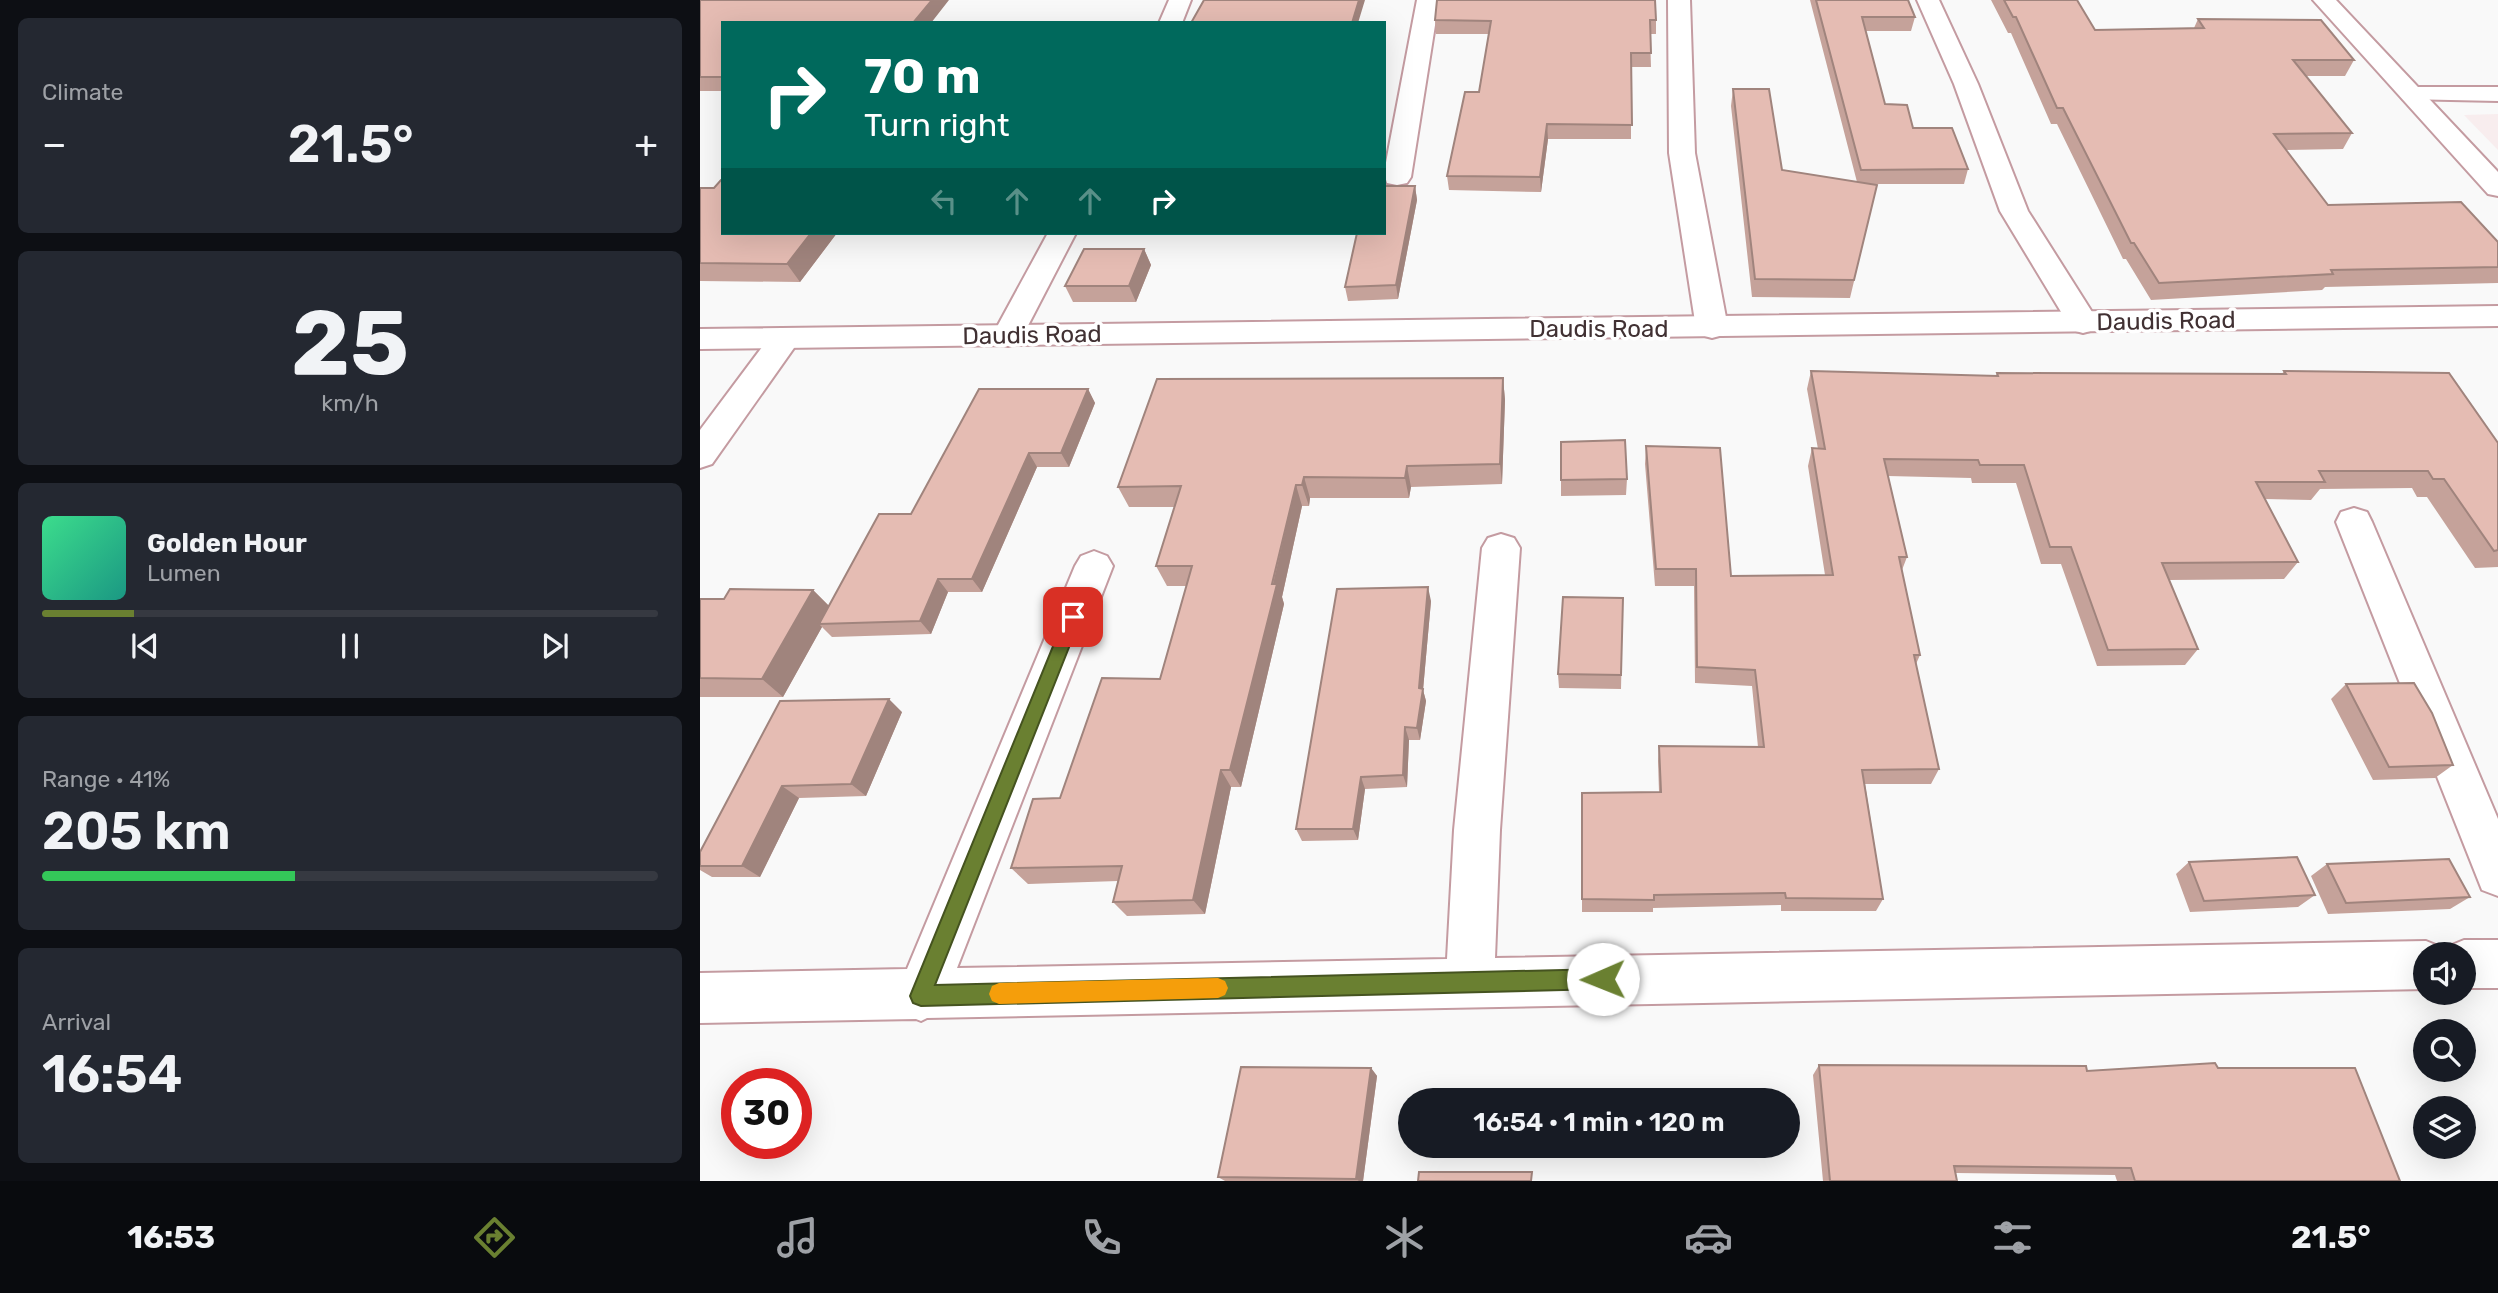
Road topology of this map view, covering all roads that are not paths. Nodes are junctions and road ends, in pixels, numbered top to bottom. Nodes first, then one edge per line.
1 (1180, 0) edge
2 (1428, 0) edge
3 (1679, 0) edge
4 (1928, 0) edge
5 (2324, 0) edge
6 (1171, 21) edge
7 (2412, 94) junction
8 (2498, 94) edge
9 (1397, 177) dead end
10 (2498, 188) edge
11 (1061, 235) edge
12 (2498, 316) edge
13 (2082, 323) junction
14 (1712, 328) junction
15 (1008, 336) junction
16 (785, 338) junction
17 (700, 339) edge
18 (700, 455) edge
19 (2354, 523) dead end
20 (1501, 548) dead end
21 (1094, 566) dead end
22 (2498, 874) edge
23 (2476, 964) edge
24 (2498, 964) edge
25 (2413, 965) edge
26 (1470, 982) junction
27 (921, 996) junction
28 (700, 998) edge

1 - 6 street
2 - 9 street
3 - 14 street
4 - 13 street
5 - 7 street
7 - 8 street
7 - 10 street
11 - 15 street
12 - 13 street, Daudis Road
13 - 14 street, Daudis Road
14 - 15 street, Daudis Road
15 - 16 street, Daudis Road
16 - 17 street, Daudis Road
16 - 18 street
19 - 22 street
20 - 26 street
21 - 27 street
23 - 24 street
25 - 26 street
26 - 27 street
27 - 28 street

